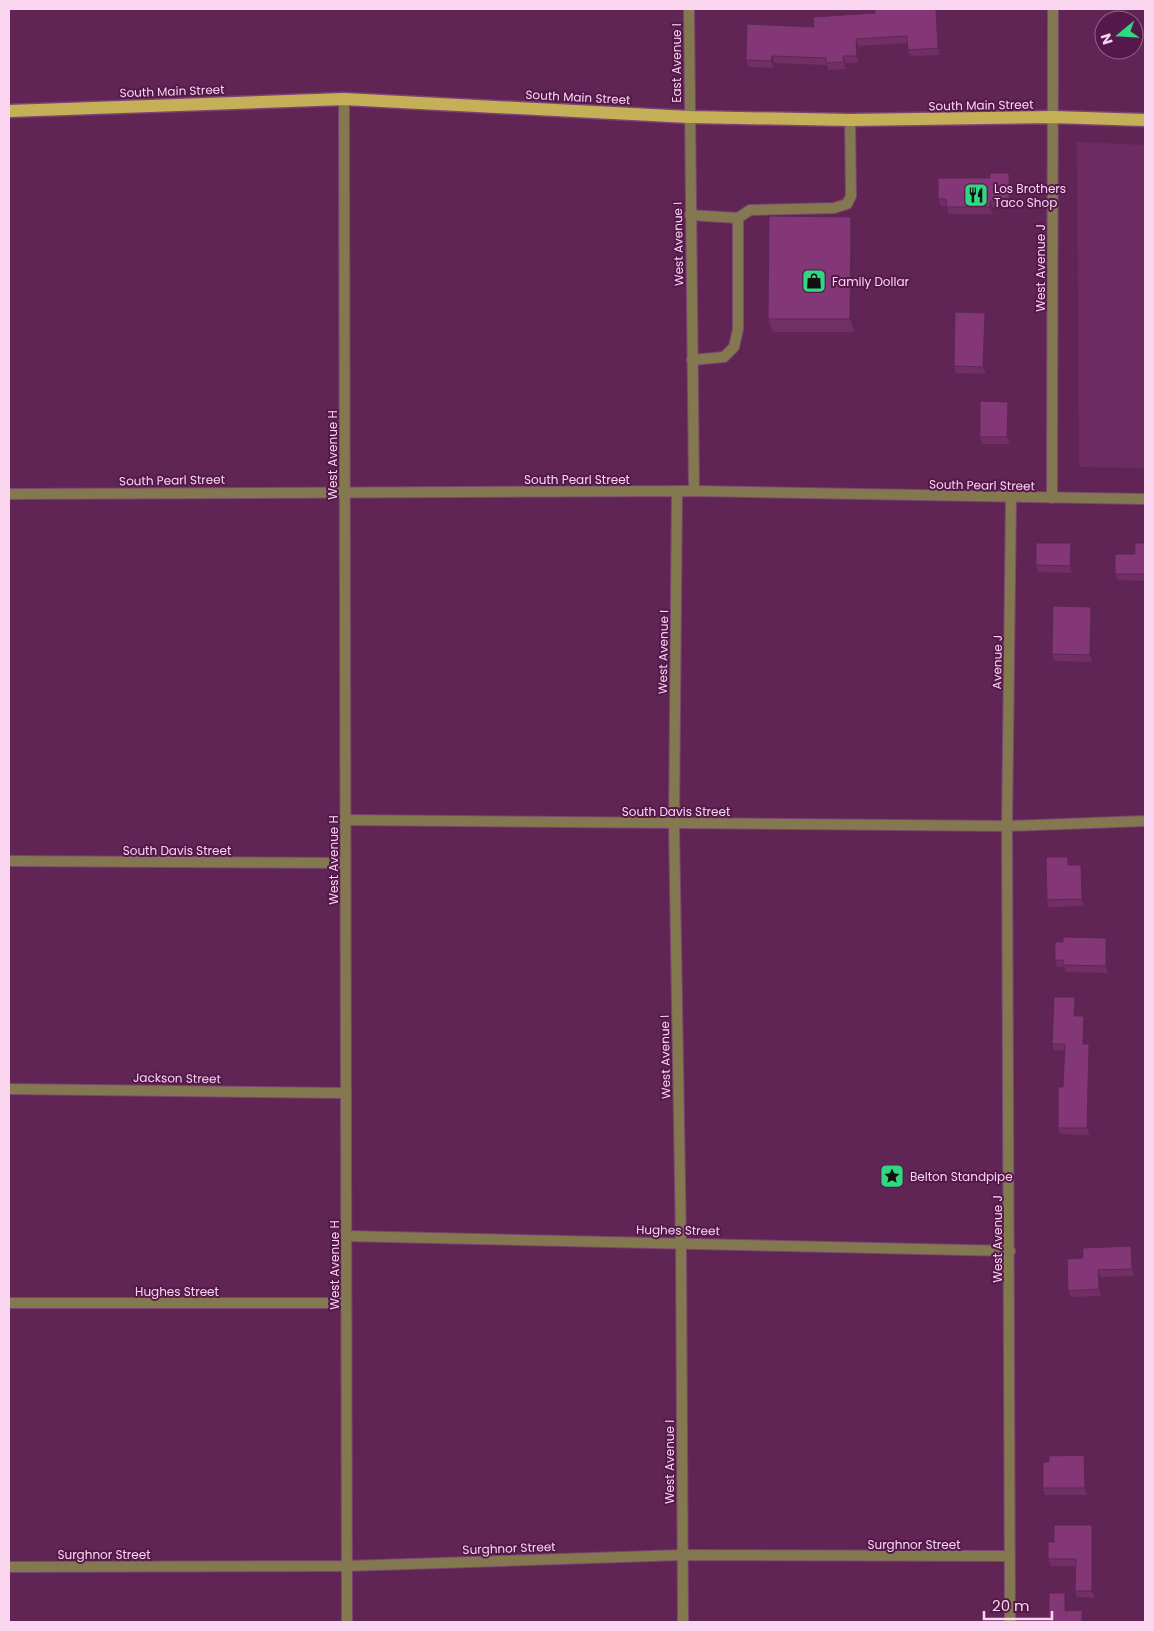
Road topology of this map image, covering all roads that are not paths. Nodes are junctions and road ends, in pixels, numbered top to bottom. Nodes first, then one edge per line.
1 (689, 9) edge
2 (1053, 9) edge
3 (344, 99) junction
4 (9, 111) edge
5 (689, 117) junction
6 (1053, 117) junction
7 (850, 120) junction
8 (1145, 120) edge
9 (690, 215) junction
10 (738, 218) junction
11 (692, 360) junction
12 (345, 491) junction
13 (694, 491) junction
14 (677, 492) junction
15 (9, 494) edge
16 (1012, 498) junction
17 (1052, 498) junction
18 (1145, 499) edge
19 (345, 820) junction
20 (1145, 821) edge
21 (674, 824) junction
22 (1007, 826) junction
23 (9, 861) edge
24 (345, 863) junction
25 (9, 1089) edge
26 (346, 1093) junction
27 (346, 1236) junction
28 (681, 1242) junction
29 (1010, 1251) junction
30 (9, 1303) edge
31 (346, 1303) junction
32 (682, 1555) junction
33 (1009, 1556) junction
34 (347, 1566) junction
35 (9, 1567) edge
36 (347, 1622) edge
37 (683, 1622) edge
38 (1010, 1622) edge

1 - 5 street, East Avenue I
2 - 6 street, West Avenue J
3 - 4 main road, South Main Street
3 - 5 main road, South Main Street
3 - 12 street, West Avenue H
5 - 7 main road, South Main Street
5 - 9 street, West Avenue I
6 - 7 main road, South Main Street
6 - 8 main road, South Main Street
6 - 17 street, West Avenue J
7 - 10 street
9 - 10 street
9 - 11 street, West Avenue I
10 - 11 street
11 - 13 street, West Avenue I
12 - 14 street, South Pearl Street
12 - 15 street, South Pearl Street
12 - 19 street, West Avenue H
13 - 14 street, South Pearl Street
13 - 16 street, South Pearl Street
14 - 21 street, West Avenue I
16 - 17 street, South Pearl Street
16 - 22 street, Avenue J
17 - 18 street, South Pearl Street
19 - 21 street, South Davis Street
19 - 24 street, West Avenue H
20 - 22 street, South Davis Street
21 - 22 street, South Davis Street
21 - 28 street, West Avenue I
22 - 29 street, West Avenue J
23 - 24 street, South Davis Street
24 - 26 street, West Avenue H
25 - 26 street, Jackson Street
26 - 27 street, West Avenue H
27 - 28 street, Hughes Street
27 - 31 street, West Avenue H
28 - 29 street, Hughes Street
28 - 32 street, West Avenue I
29 - 33 street, West Avenue J
30 - 31 street, Hughes Street
31 - 34 street, West Avenue H
32 - 33 street, Surghnor Street
32 - 34 street, Surghnor Street
32 - 37 street, West Avenue I
33 - 38 street, West Avenue J
34 - 35 street, Surghnor Street
34 - 36 street, West Avenue H

